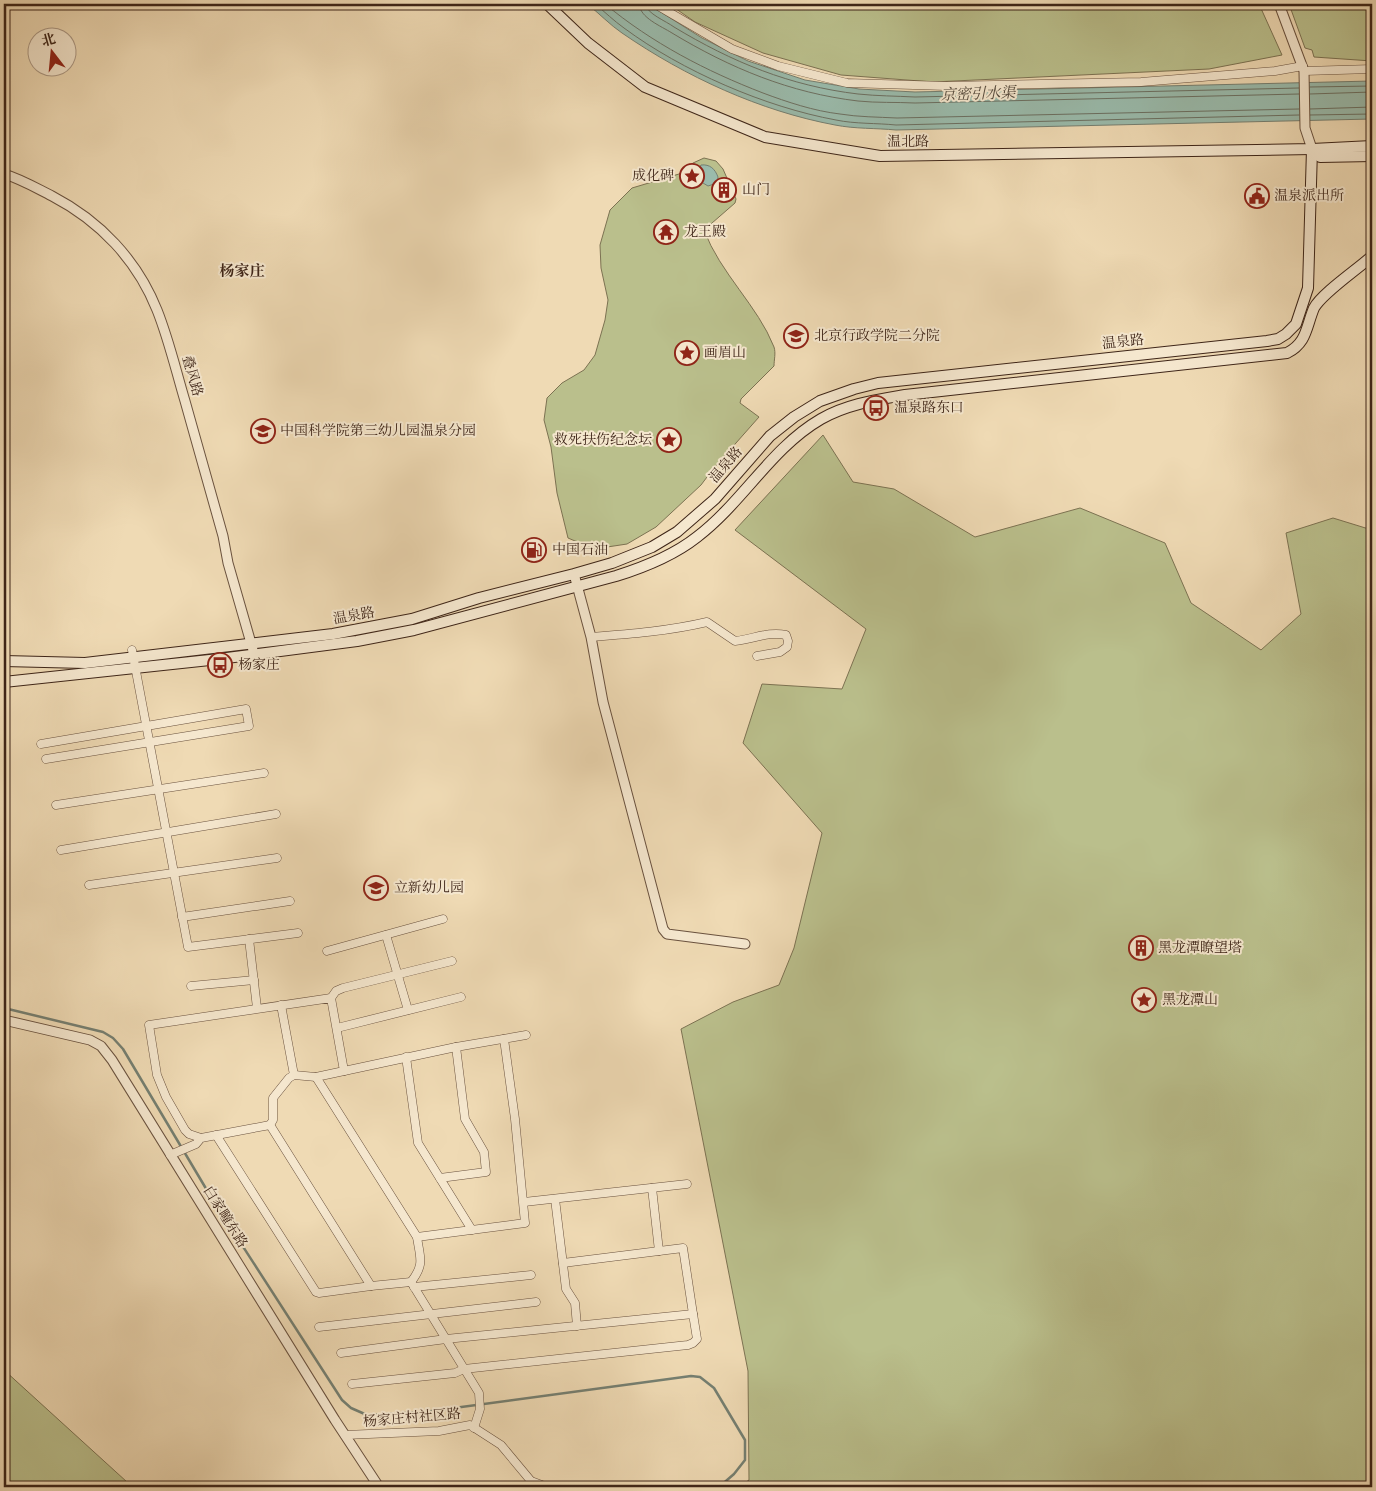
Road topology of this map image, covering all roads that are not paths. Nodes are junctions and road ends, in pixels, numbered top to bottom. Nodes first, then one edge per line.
1 (547, 4) edge
2 (656, 4) edge
3 (1279, 4) edge
4 (1304, 69) junction
5 (1372, 69) edge
6 (1372, 146) edge
7 (1312, 149) junction
8 (1372, 156) edge
9 (4, 174) edge
10 (1372, 256) edge
11 (1267, 341) junction
12 (1270, 356) junction
13 (574, 574) junction
14 (577, 586) junction
15 (590, 637) junction
16 (252, 650) junction
17 (757, 656) dead end
18 (133, 659) junction
19 (4, 661) edge
20 (4, 682) edge
21 (146, 726) junction
22 (149, 742) junction
23 (41, 744) dead end
24 (46, 759) dead end
25 (264, 773) dead end
26 (158, 789) junction
27 (56, 805) dead end
28 (276, 814) dead end
29 (166, 832) junction
30 (61, 850) dead end
31 (278, 858) dead end
32 (174, 873) junction
33 (89, 886) dead end
34 (290, 901) dead end
35 (182, 917) junction
36 (443, 919) dead end
37 (298, 933) dead end
38 (386, 935) junction
39 (249, 939) junction
40 (745, 944) dead end
41 (327, 951) dead end
42 (452, 961) dead end
43 (398, 975) junction
44 (254, 980) junction
45 (191, 986) dead end
46 (461, 997) dead end
47 (331, 998) junction
48 (280, 1005) junction
49 (257, 1008) junction
50 (408, 1010) junction
51 (4, 1020) edge
52 (337, 1028) junction
53 (526, 1035) dead end
54 (504, 1039) junction
55 (456, 1047) junction
56 (406, 1057) junction
57 (344, 1071) junction
58 (294, 1075) junction
59 (316, 1077) junction
60 (270, 1125) junction
61 (216, 1135) junction
62 (201, 1138) junction
63 (170, 1155) junction
64 (440, 1178) junction
65 (687, 1184) dead end
66 (652, 1188) junction
67 (555, 1199) junction
68 (524, 1202) junction
69 (472, 1230) junction
70 (417, 1237) junction
71 (659, 1251) junction
72 (563, 1263) junction
73 (530, 1275) dead end
74 (412, 1284) junction
75 (371, 1286) junction
76 (536, 1302) dead end
77 (430, 1313) junction
78 (694, 1314) junction
79 (577, 1326) junction
80 (319, 1327) dead end
81 (446, 1339) junction
82 (341, 1353) dead end
83 (464, 1369) junction
84 (352, 1384) dead end
85 (474, 1428) junction
86 (345, 1435) junction
87 (379, 1487) edge
88 (547, 1487) edge

1 - 7 main road, 温北路
2 - 4 street
3 - 4 street
4 - 5 street
4 - 7 street
6 - 7 main road, 温北路
7 - 8 main road
7 - 11 main road, 温泉路
9 - 16 street, 叠风路
10 - 12 main road, 温泉路
11 - 12 main road
11 - 13 main road, 温泉路
12 - 14 main road, 温泉路
13 - 14 street
13 - 16 main road, 温泉路
14 - 15 street
14 - 16 main road, 温泉路
15 - 17 street
15 - 40 street
16 - 18 main road, 温泉路
18 - 19 main road, 温泉路
18 - 20 main road, 温泉路
18 - 21 street
21 - 22 street
21 - 22 street
21 - 23 street
22 - 24 street
22 - 26 street
25 - 26 street
26 - 27 street
26 - 29 street
28 - 29 street
29 - 30 street
29 - 32 street
31 - 32 street
32 - 33 street
32 - 35 street
34 - 35 street
35 - 39 street
36 - 38 street
37 - 39 street
38 - 41 street
38 - 43 street
39 - 44 street
42 - 43 street
43 - 47 street
43 - 50 street
44 - 45 street
44 - 49 street
46 - 50 street
47 - 48 street
47 - 52 street
48 - 49 street
48 - 58 street
49 - 62 street
50 - 52 street
51 - 63 street, 白家疃东路
52 - 57 street
53 - 54 street
54 - 55 street
54 - 68 street
55 - 56 street
55 - 64 street
56 - 57 street
56 - 64 street
57 - 59 street
58 - 59 street
58 - 60 street
59 - 70 street
60 - 61 street
60 - 75 street
61 - 62 street
61 - 75 street
62 - 63 street
63 - 86 street, 白家疃东路
64 - 69 street
65 - 66 street
66 - 67 street
66 - 71 street
67 - 68 street
67 - 72 street
68 - 69 street
69 - 70 street
70 - 74 street
71 - 72 street
71 - 78 street
72 - 79 street
73 - 74 street
74 - 75 street
74 - 77 street
76 - 77 street
77 - 80 street
77 - 81 street
78 - 79 street
78 - 83 street
79 - 81 street
81 - 82 street
81 - 83 street
83 - 84 street
83 - 85 street
85 - 86 street, 杨家庄村社区路
85 - 88 street, 杨家庄村社区路
86 - 87 street, 白家疃东路

